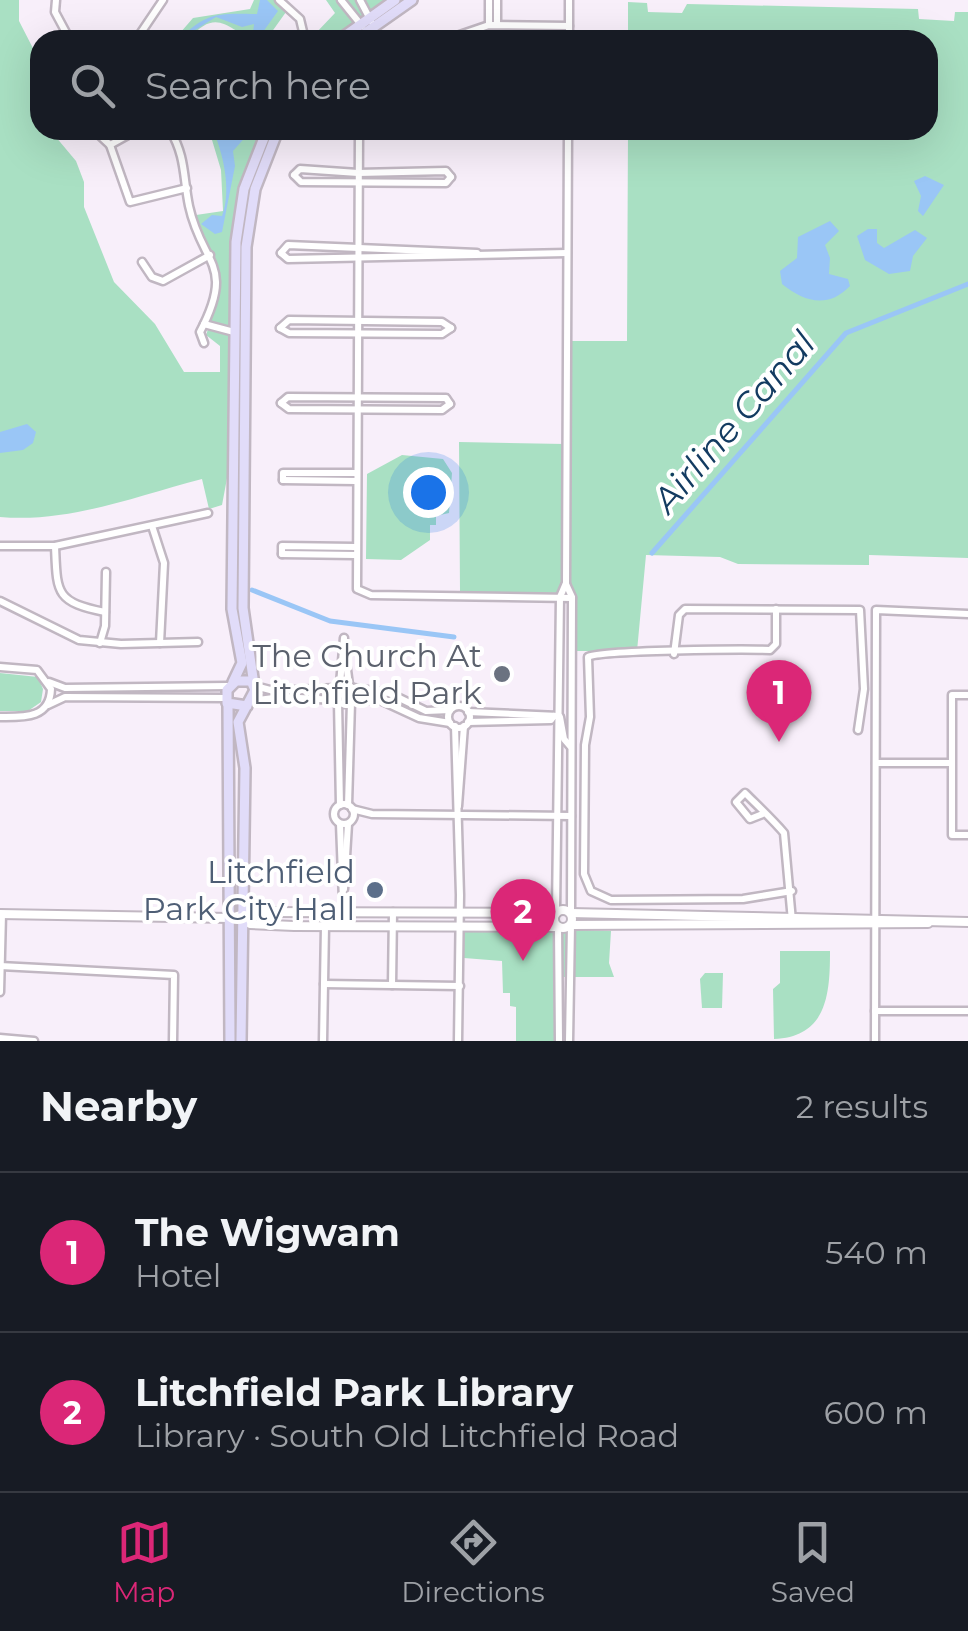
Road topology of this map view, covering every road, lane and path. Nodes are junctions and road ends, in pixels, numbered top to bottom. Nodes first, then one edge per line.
1 (55, 0) edge
2 (162, 0) edge
3 (279, 0) edge
4 (341, 0) edge
5 (360, 0) edge
6 (395, 0) edge
7 (412, 0) edge
8 (493, 0) edge
9 (569, 0) edge
10 (368, 25) junction
11 (493, 25) junction
12 (569, 26) junction
13 (65, 30) edge
14 (142, 30) edge
15 (303, 30) edge
16 (358, 30) edge
17 (364, 30) edge
18 (477, 30) edge
19 (569, 30) edge
20 (105, 140) edge
21 (117, 140) edge
22 (175, 140) edge
23 (263, 140) edge
24 (274, 140) edge
25 (359, 140) edge
26 (568, 140) edge
27 (110, 144) junction
28 (321, 176) dead end
29 (407, 176) junction
30 (358, 177) junction
31 (187, 188) junction
32 (319, 252) junction
33 (358, 252) junction
34 (567, 253) junction
35 (210, 255) junction
36 (142, 262) dead end
37 (204, 324) junction
38 (358, 327) junction
39 (318, 328) junction
40 (406, 328) junction
41 (234, 332) junction
42 (204, 343) dead end
43 (317, 403) junction
44 (358, 403) junction
45 (406, 403) junction
46 (318, 477) dead end
47 (356, 477) junction
48 (208, 513) dead end
49 (152, 526) junction
50 (0, 546) edge
51 (55, 546) junction
52 (318, 550) junction
53 (355, 551) junction
54 (106, 572) dead end
55 (566, 583) junction
56 (560, 597) junction
57 (572, 598) junction
58 (0, 601) edge
59 (238, 608) junction
60 (776, 609) junction
61 (105, 612) junction
62 (968, 614) edge
63 (239, 625) junction
64 (198, 642) dead end
65 (100, 643) junction
66 (160, 643) junction
67 (674, 654) junction
68 (0, 668) edge
69 (49, 682) junction
70 (231, 684) junction
71 (255, 686) junction
72 (351, 686) junction
73 (338, 687) junction
74 (95, 693) junction
75 (968, 695) edge
76 (227, 701) junction
77 (337, 701) junction
78 (352, 701) junction
79 (249, 703) junction
80 (48, 705) junction
81 (450, 710) junction
82 (468, 712) junction
83 (557, 716) junction
84 (0, 717) edge
85 (459, 724) junction
86 (858, 730) dead end
87 (571, 747) junction
88 (876, 763) junction
89 (952, 763) junction
90 (347, 806) junction
91 (765, 813) junction
92 (372, 814) junction
93 (459, 816) junction
94 (558, 816) junction
95 (570, 816) junction
96 (347, 823) junction
97 (968, 835) edge
98 (792, 891) junction
99 (344, 912) junction
100 (393, 912) junction
101 (556, 913) junction
102 (571, 913) junction
103 (1, 914) edge
104 (236, 918) junction
105 (460, 918) junction
106 (792, 921) junction
107 (875, 922) junction
108 (968, 922) edge
109 (570, 925) junction
110 (325, 926) junction
111 (344, 926) junction
112 (392, 926) junction
113 (558, 927) junction
114 (1, 966) edge
115 (324, 984) junction
116 (392, 985) junction
117 (460, 986) junction
118 (0, 992) edge
119 (875, 1011) junction
120 (968, 1011) edge
121 (0, 1038) edge
122 (34, 1041) edge
123 (174, 1041) edge
124 (230, 1041) edge
125 (241, 1041) edge
126 (323, 1041) edge
127 (458, 1041) edge
128 (559, 1041) edge
129 (569, 1041) edge
130 (875, 1041) edge

1 - 13 street
2 - 14 street
3 - 15 street
4 - 10 street
5 - 10 street
6 - 10 main road
7 - 10 main road
8 - 11 street
9 - 12 street
10 - 16 main road
10 - 17 main road
11 - 12 street
11 - 18 street
12 - 19 street
20 - 27 street
21 - 27 street
22 - 31 street
23 - 41 main road
24 - 59 main road
25 - 30 street
26 - 34 street
27 - 31 street
28 - 30 street
29 - 29 street
29 - 30 street
30 - 33 street
31 - 35 street
32 - 32 street
32 - 33 street
33 - 34 street
33 - 38 street
34 - 55 street
35 - 36 street
35 - 37 street
37 - 41 street
37 - 42 street
38 - 39 street
38 - 40 street
38 - 44 street
39 - 39 street
40 - 40 street
41 - 59 main road
43 - 43 street
43 - 44 street
44 - 45 street
44 - 47 street
45 - 45 street
46 - 47 street
47 - 53 street
48 - 49 street
49 - 51 street
49 - 66 street
50 - 51 street
51 - 61 street
52 - 52 street
52 - 53 street
53 - 56 street
54 - 61 street
55 - 56 street
55 - 57 street
56 - 57 street
56 - 83 street
57 - 87 street
58 - 65 street
59 - 63 main road
60 - 67 street
60 - 67 street
60 - 86 street
61 - 65 street
62 - 88 street
63 - 70 main road
63 - 71 main road
64 - 66 street
65 - 66 street
67 - 98 street
68 - 69 street
69 - 74 street
69 - 80 street
70 - 71 main road
70 - 74 street
70 - 76 main road
71 - 73 street
71 - 79 main road
72 - 73 street
72 - 73 street
72 - 78 street
72 - 81 street
73 - 77 street
74 - 76 street
74 - 80 street
75 - 89 street
76 - 79 main road
76 - 104 main road
77 - 78 street
77 - 79 street
77 - 90 street
78 - 85 street
78 - 90 street
79 - 104 main road
80 - 84 street
81 - 82 street
81 - 85 street
82 - 83 street
82 - 85 street
83 - 85 street
83 - 87 street
83 - 94 street
85 - 93 street
87 - 95 street
88 - 89 street
88 - 107 street
89 - 97 street
90 - 92 street
90 - 96 street
90 - 96 street
91 - 91 street
91 - 98 street
92 - 93 street
92 - 96 street
93 - 94 street
93 - 105 street
94 - 95 street
94 - 101 street
95 - 102 street
96 - 99 street
98 - 106 street
99 - 100 street
99 - 104 street
99 - 111 street
100 - 105 street
100 - 112 street
101 - 102 street
101 - 105 street
101 - 113 street
102 - 106 street
102 - 109 street
103 - 104 street
103 - 114 street
104 - 110 street
104 - 124 main road
104 - 125 main road
105 - 112 street
105 - 113 street
105 - 117 street
106 - 107 street
106 - 109 street
107 - 108 street
107 - 119 street
109 - 113 street
109 - 129 street
110 - 111 street
110 - 115 street
111 - 112 street
112 - 116 street
113 - 128 street
114 - 118 street
114 - 123 street
115 - 116 street
115 - 126 street
116 - 117 street
117 - 127 street
119 - 120 street
119 - 130 street
121 - 122 street

